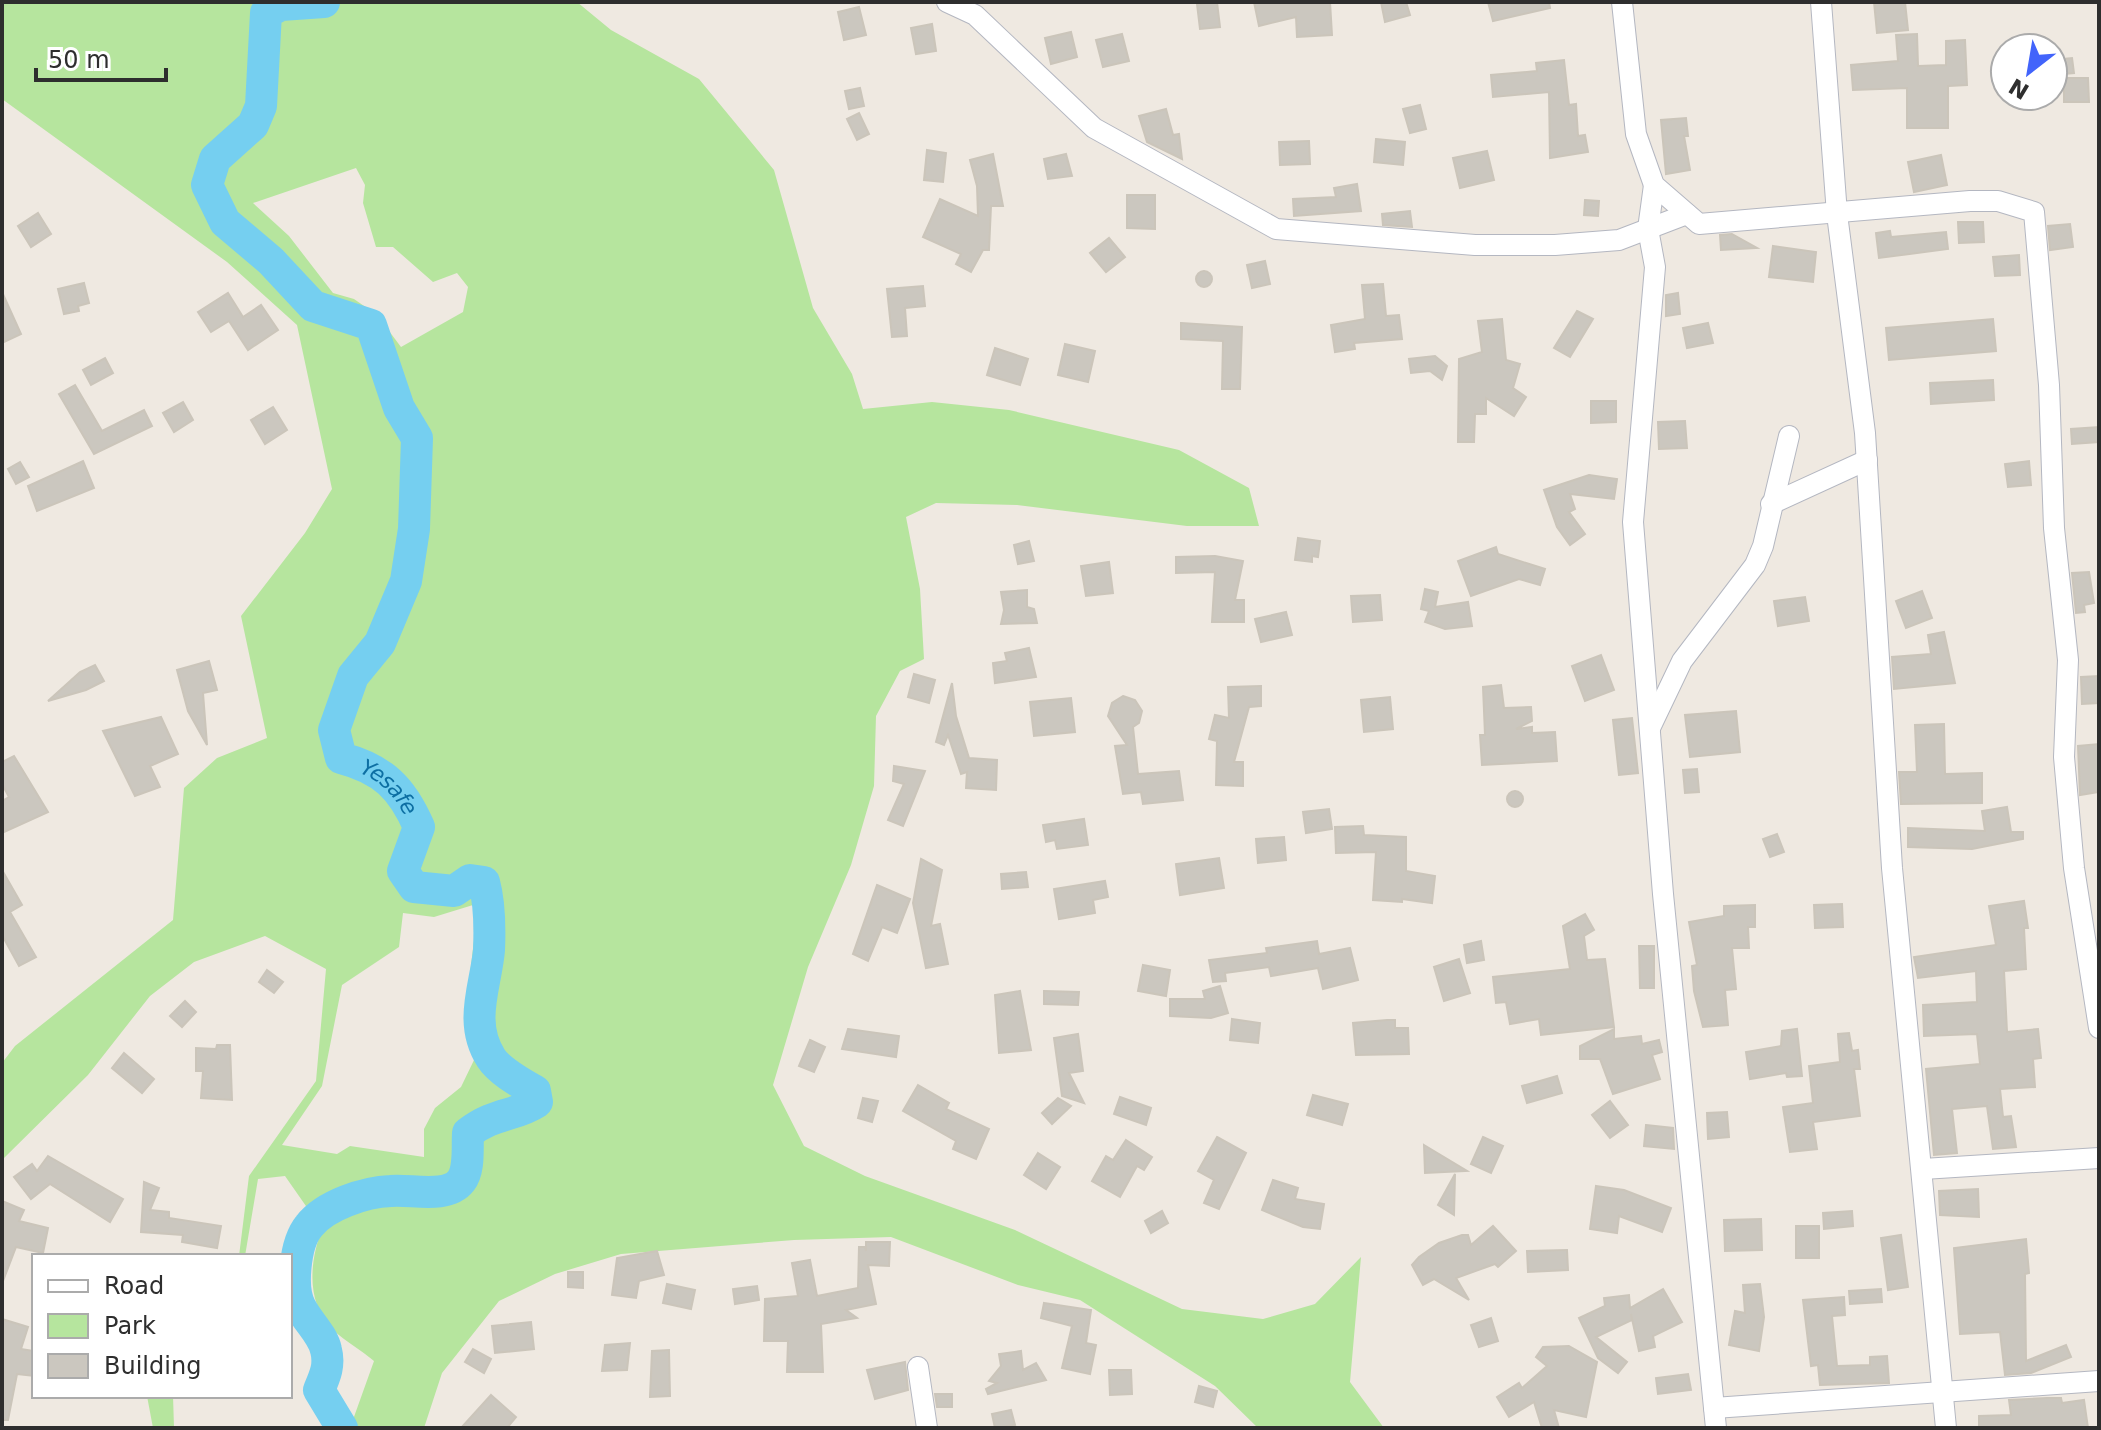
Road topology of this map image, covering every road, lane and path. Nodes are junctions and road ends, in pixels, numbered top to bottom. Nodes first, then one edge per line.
1 (947, 2) edge
2 (1622, 2) edge
3 (1821, 2) edge
4 (1654, 185) junction
5 (1687, 214) junction
6 (1837, 214) junction
7 (1648, 229) junction
8 (1789, 436) dead end
9 (1867, 460) junction
10 (1771, 504) junction
11 (1649, 732) junction
12 (2099, 1028) edge
13 (2099, 1158) edge
14 (1923, 1169) junction
15 (918, 1367) dead end
16 (2099, 1381) edge
17 (1942, 1393) junction
18 (1715, 1418) edge
19 (927, 1428) edge
20 (1946, 1428) edge

1 - 7 street
2 - 4 street
3 - 6 street
4 - 5 street
4 - 7 street
5 - 6 street
5 - 7 street
6 - 9 street
6 - 12 street
7 - 11 street
8 - 10 street
9 - 10 street
9 - 14 street
10 - 11 street
11 - 18 street
13 - 14 street
14 - 17 street
15 - 19 street
16 - 17 street
17 - 18 street
17 - 20 street

